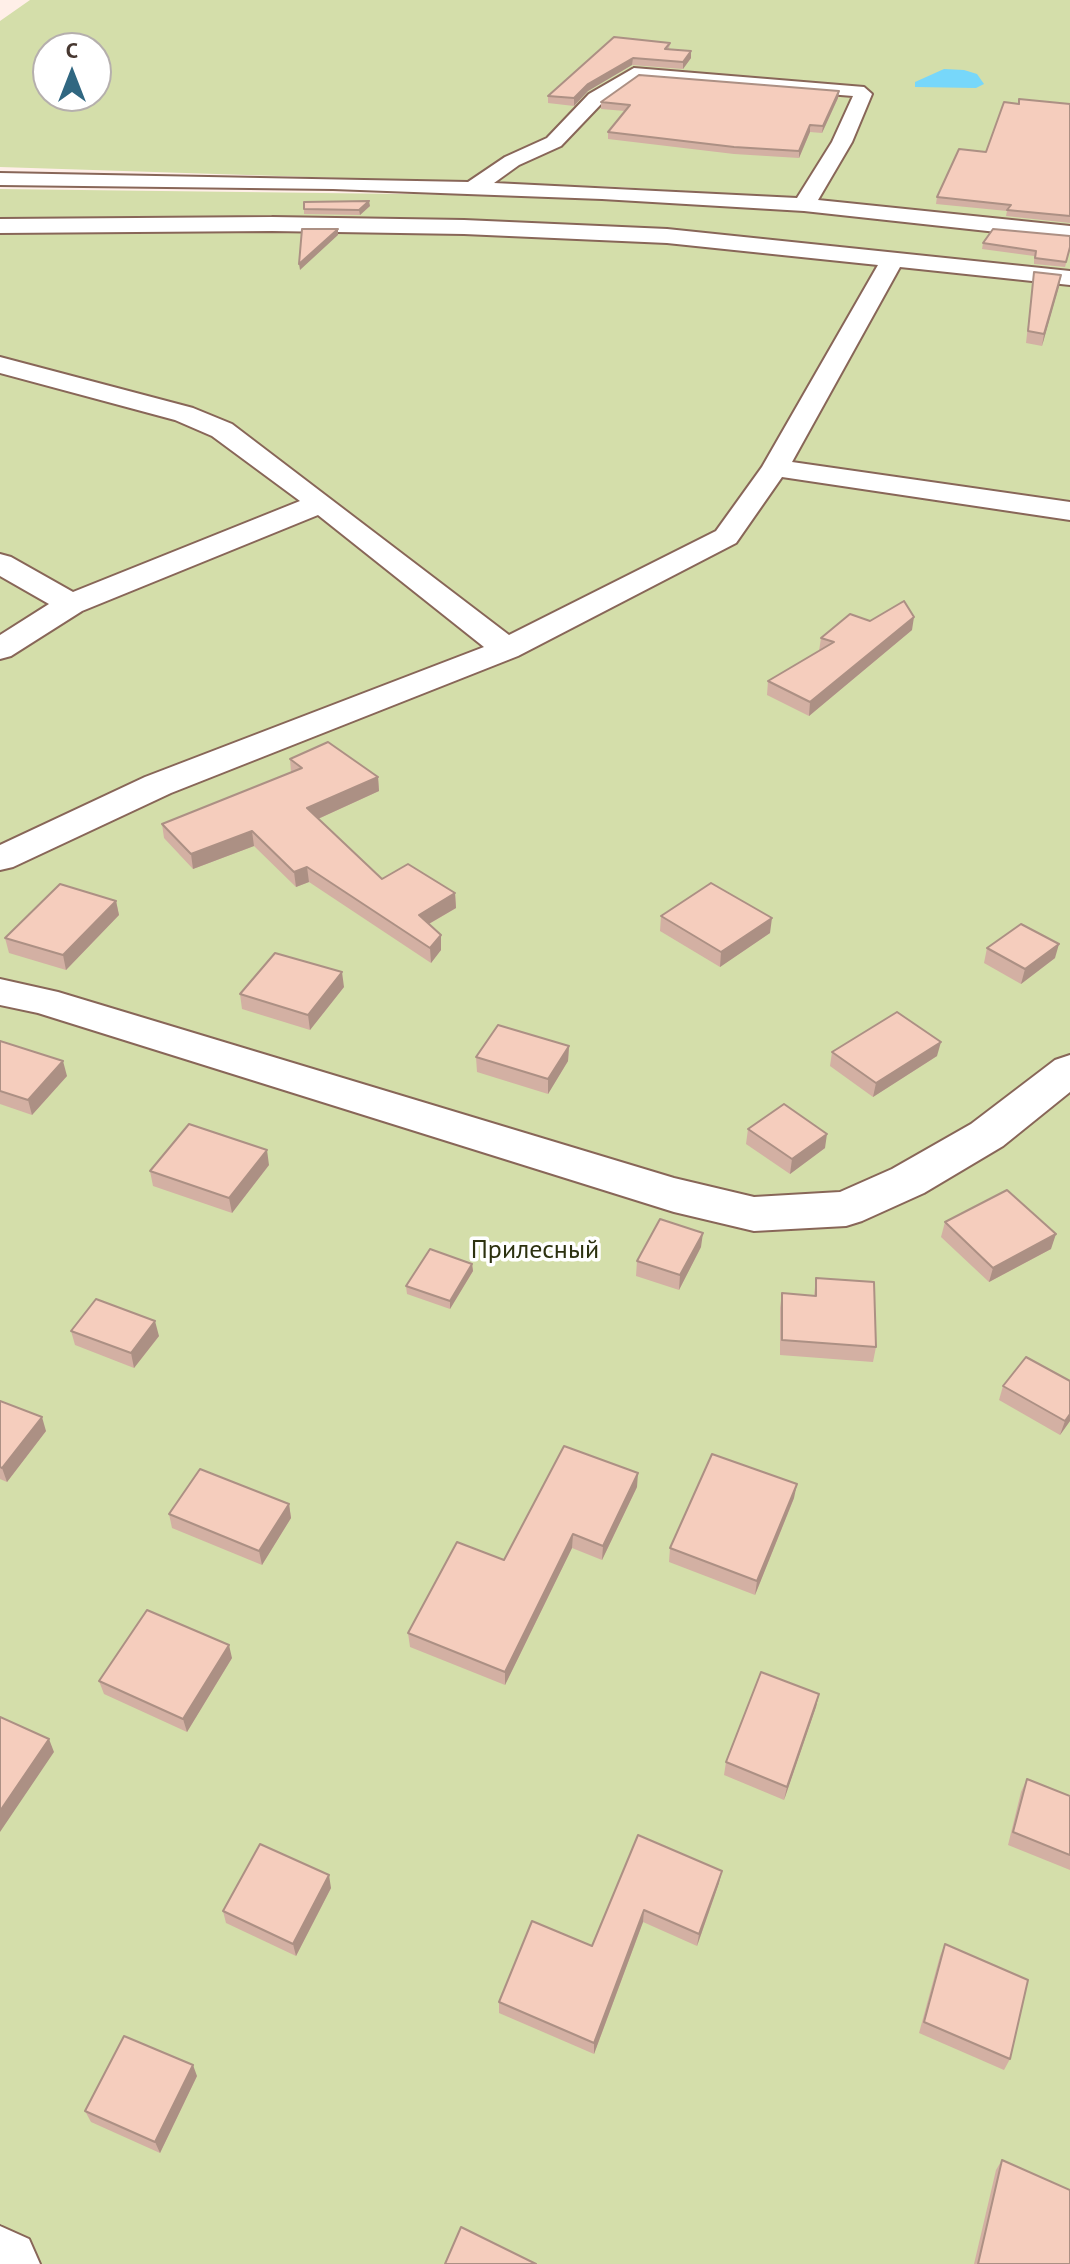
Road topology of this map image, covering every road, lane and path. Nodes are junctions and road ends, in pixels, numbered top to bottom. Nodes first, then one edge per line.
1 (0, 179) edge
2 (474, 187) junction
3 (804, 205) junction
4 (0, 226) edge
5 (1070, 233) edge
6 (893, 259) junction
7 (1070, 278) edge
8 (0, 365) edge
9 (775, 468) junction
10 (321, 503) junction
11 (1070, 511) edge
12 (0, 563) edge
13 (71, 604) junction
14 (0, 649) edge
15 (507, 649) junction
16 (0, 859) edge
17 (0, 992) edge
18 (1070, 1070) edge

1 - 2 street
2 - 3 street
2 - 3 street
3 - 5 street
4 - 6 street
6 - 7 street
6 - 9 street
8 - 10 street
9 - 11 street
9 - 15 street
10 - 13 street
10 - 15 street
12 - 13 street
13 - 14 street
15 - 16 street
17 - 18 street

